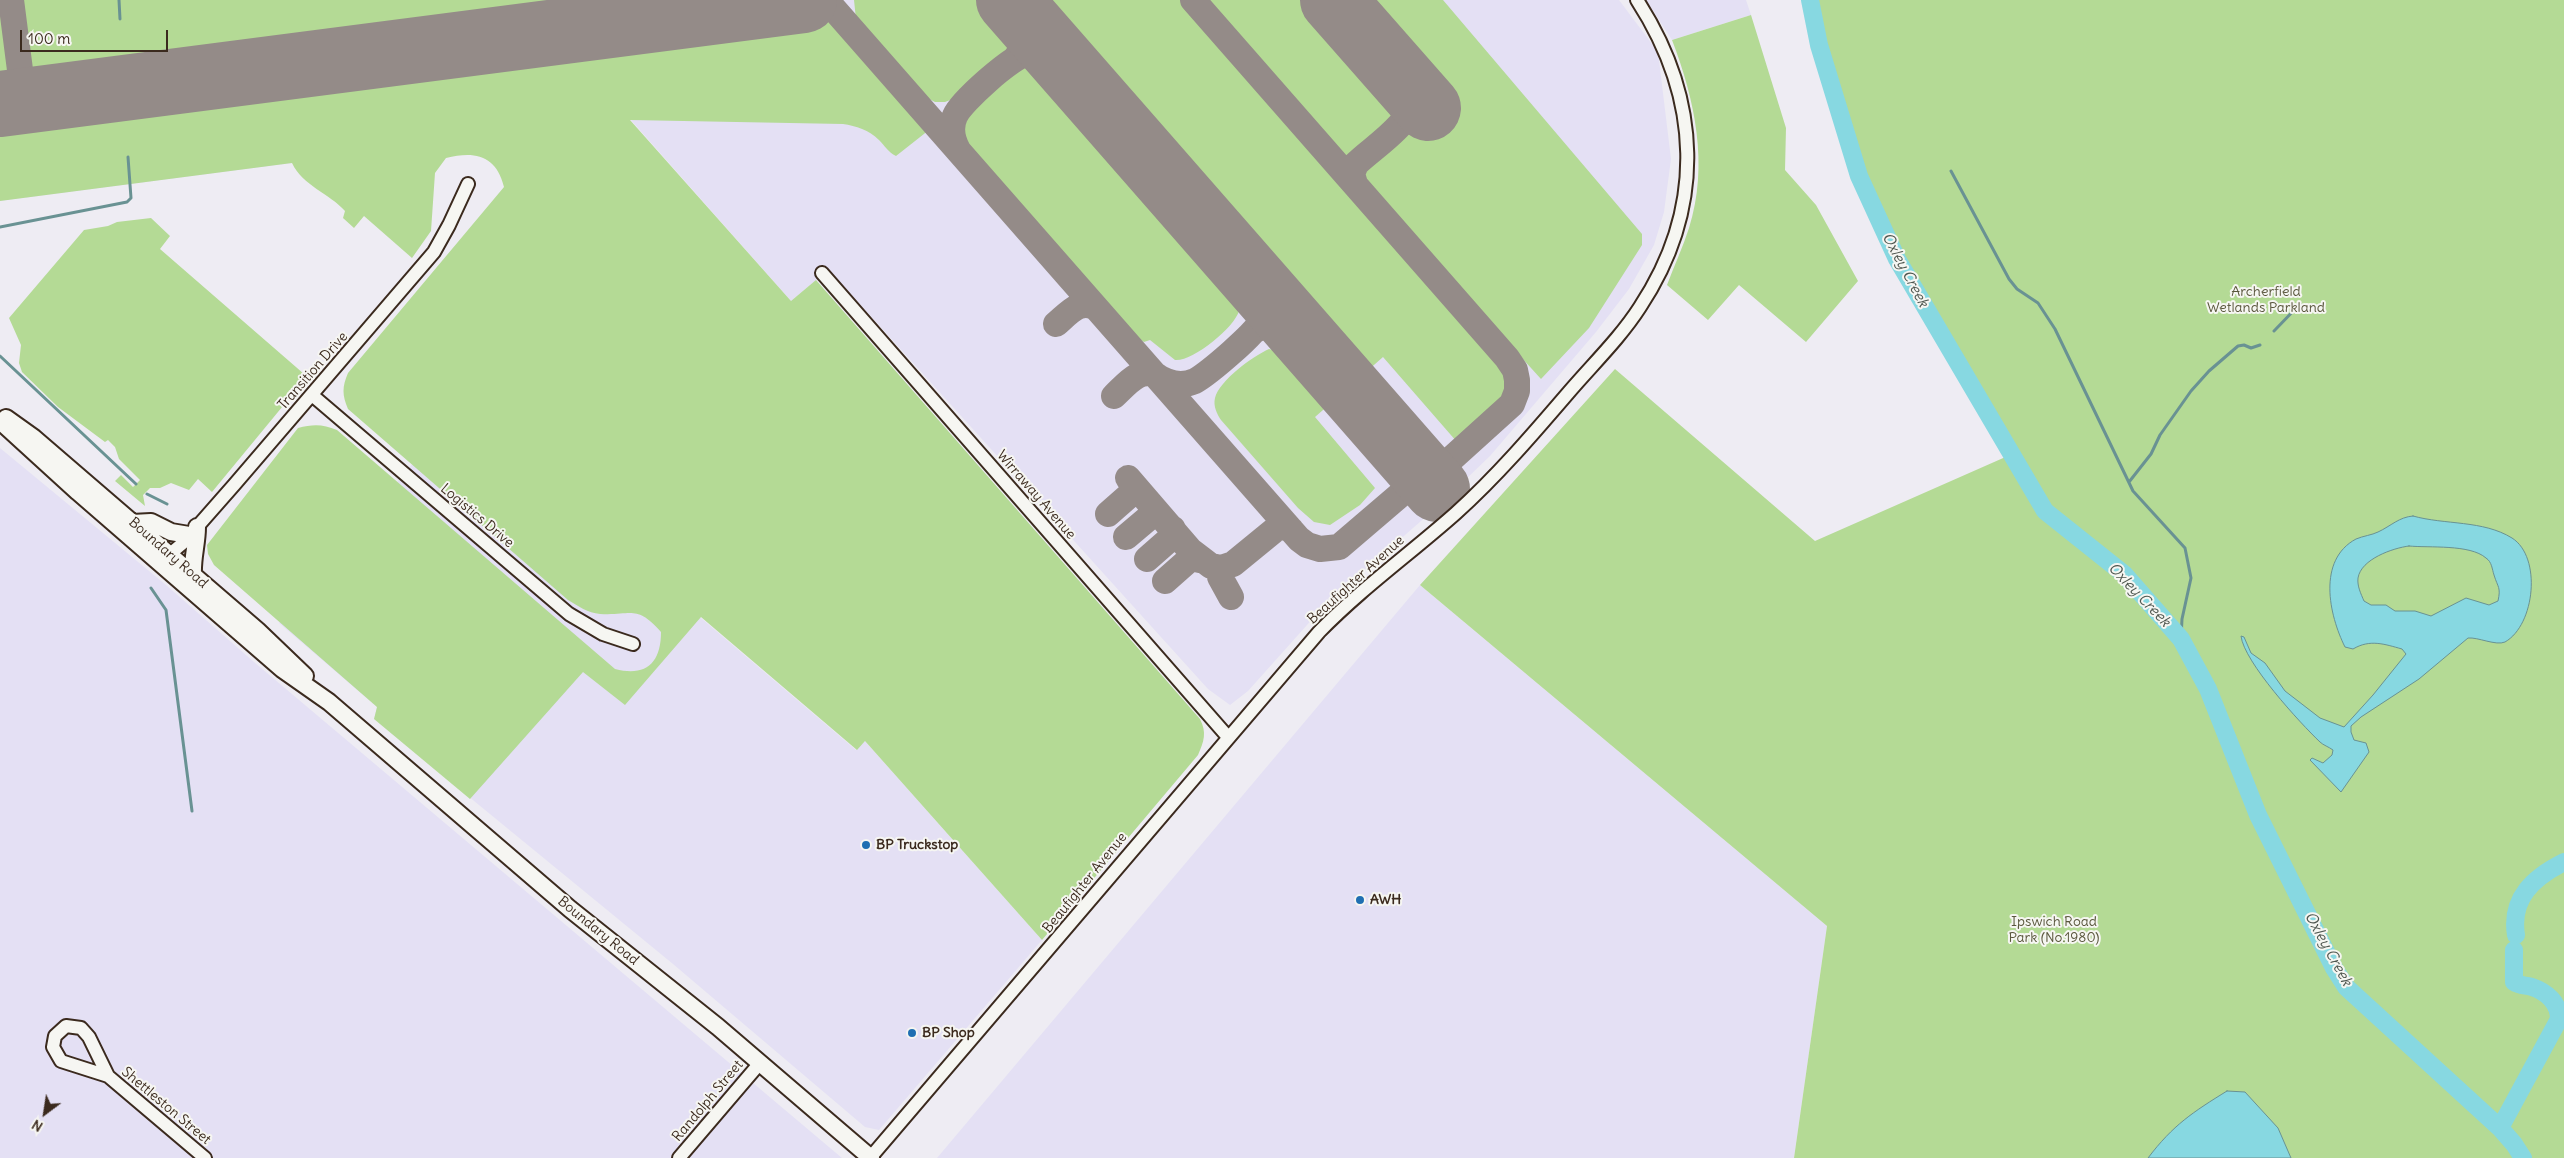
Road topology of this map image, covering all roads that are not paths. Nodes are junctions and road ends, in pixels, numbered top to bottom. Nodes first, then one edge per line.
1 (1636, 0) edge
2 (468, 184) dead end
3 (822, 273) dead end
4 (312, 395) junction
5 (0, 413) edge
6 (0, 421) edge
7 (132, 523) junction
8 (193, 531) junction
9 (165, 559) junction
10 (193, 575) junction
11 (632, 644) dead end
12 (328, 702) junction
13 (1228, 737) junction
14 (760, 1062) junction
15 (108, 1076) junction
16 (205, 1158) edge
17 (679, 1158) edge
18 (870, 1158) edge

1 - 13 street, Beaufighter Avenue
2 - 4 street, Transition Drive
3 - 13 street, Wirraway Avenue
4 - 8 street, Transition Drive
4 - 11 street, Logistics Drive
5 - 7 main road, Boundary Road
6 - 9 main road, Boundary Road
7 - 8 main road
7 - 9 main road, Boundary Road
8 - 9 street, Transition Drive
8 - 10 main road
9 - 10 main road, Boundary Road
9 - 12 main road, Boundary Road
10 - 12 main road, Boundary Road
12 - 14 main road, Boundary Road
13 - 18 street, Beaufighter Avenue
14 - 17 street, Randolph Street
14 - 18 main road, Boundary Road
15 - 15 street, Shettleston Street
15 - 16 street, Shettleston Street

